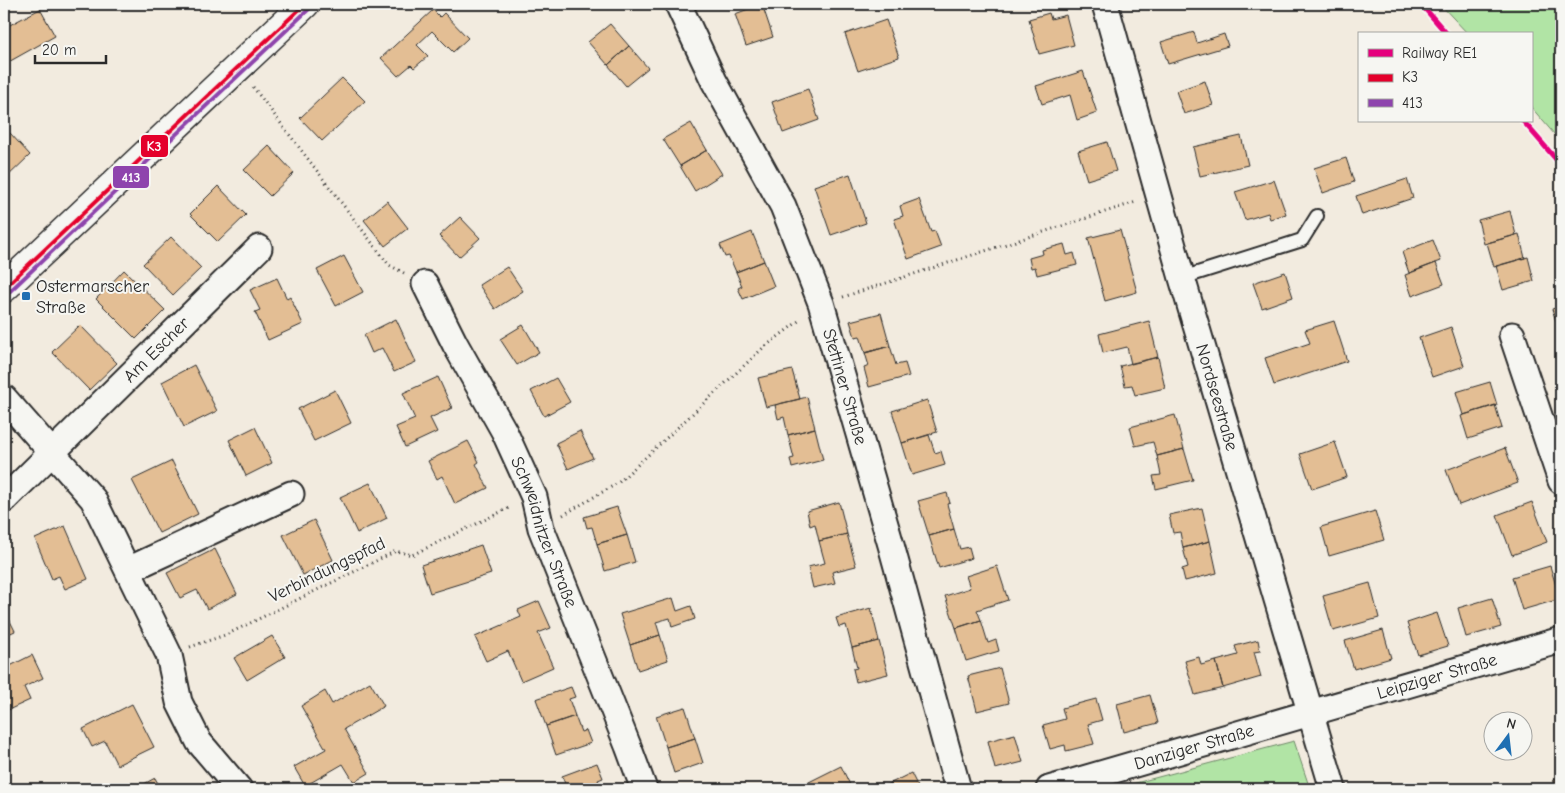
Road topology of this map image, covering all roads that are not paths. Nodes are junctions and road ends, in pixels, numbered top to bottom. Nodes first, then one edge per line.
1 (305, 4) edge
2 (678, 4) edge
3 (1105, 4) edge
4 (1317, 216) dead end
5 (259, 248) dead end
6 (1182, 278) junction
7 (425, 284) road end
8 (4, 288) edge
9 (1512, 335) dead end
10 (4, 398) edge
11 (53, 453) junction
12 (1561, 481) edge
13 (290, 494) dead end
14 (4, 500) edge
15 (128, 570) junction
16 (1561, 640) edge
17 (1311, 713) junction
18 (239, 789) edge
19 (644, 789) edge
20 (958, 789) edge
21 (1048, 789) edge
22 (1334, 789) edge

1 - 8 main road
2 - 20 street, Stettiner Straße
3 - 6 street, Nordseestraße
4 - 6 lane
5 - 11 street, Am Escher
6 - 17 street, Nordseestraße
7 - 19 street, Schweidnitzer Straße
9 - 12 street
10 - 11 street
11 - 14 street, Am Escher
11 - 15 street
13 - 15 street
15 - 18 street
16 - 17 street, Leipziger Straße
17 - 21 street, Danziger Straße
17 - 22 street, Nordseestraße

